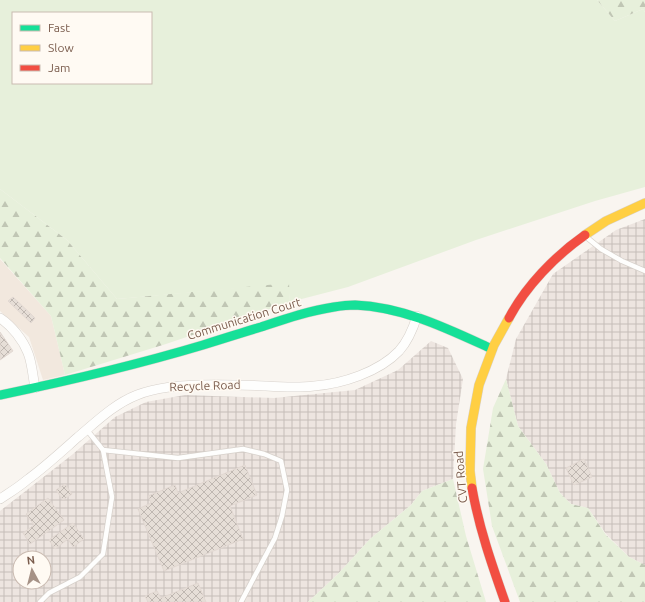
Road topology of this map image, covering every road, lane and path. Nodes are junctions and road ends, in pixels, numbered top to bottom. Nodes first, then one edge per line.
1 (645, 203) edge
2 (584, 235) junction
3 (645, 271) edge
4 (417, 316) junction
5 (0, 318) edge
6 (492, 349) junction
7 (35, 388) junction
8 (0, 395) edge
9 (87, 430) junction
10 (103, 450) junction
11 (0, 499) edge
12 (40, 602) edge
13 (241, 602) edge
14 (504, 602) edge

1 - 2 street, CVT Road
2 - 3 lane
2 - 6 street, CVT Road
4 - 6 street, Communication Court
4 - 7 street, Communication Court
4 - 9 street, Recycle Road
5 - 7 street
6 - 14 street, CVT Road
7 - 8 street, Communication Court
9 - 10 lane
9 - 11 street, Recycle Road
10 - 12 lane
10 - 13 lane

